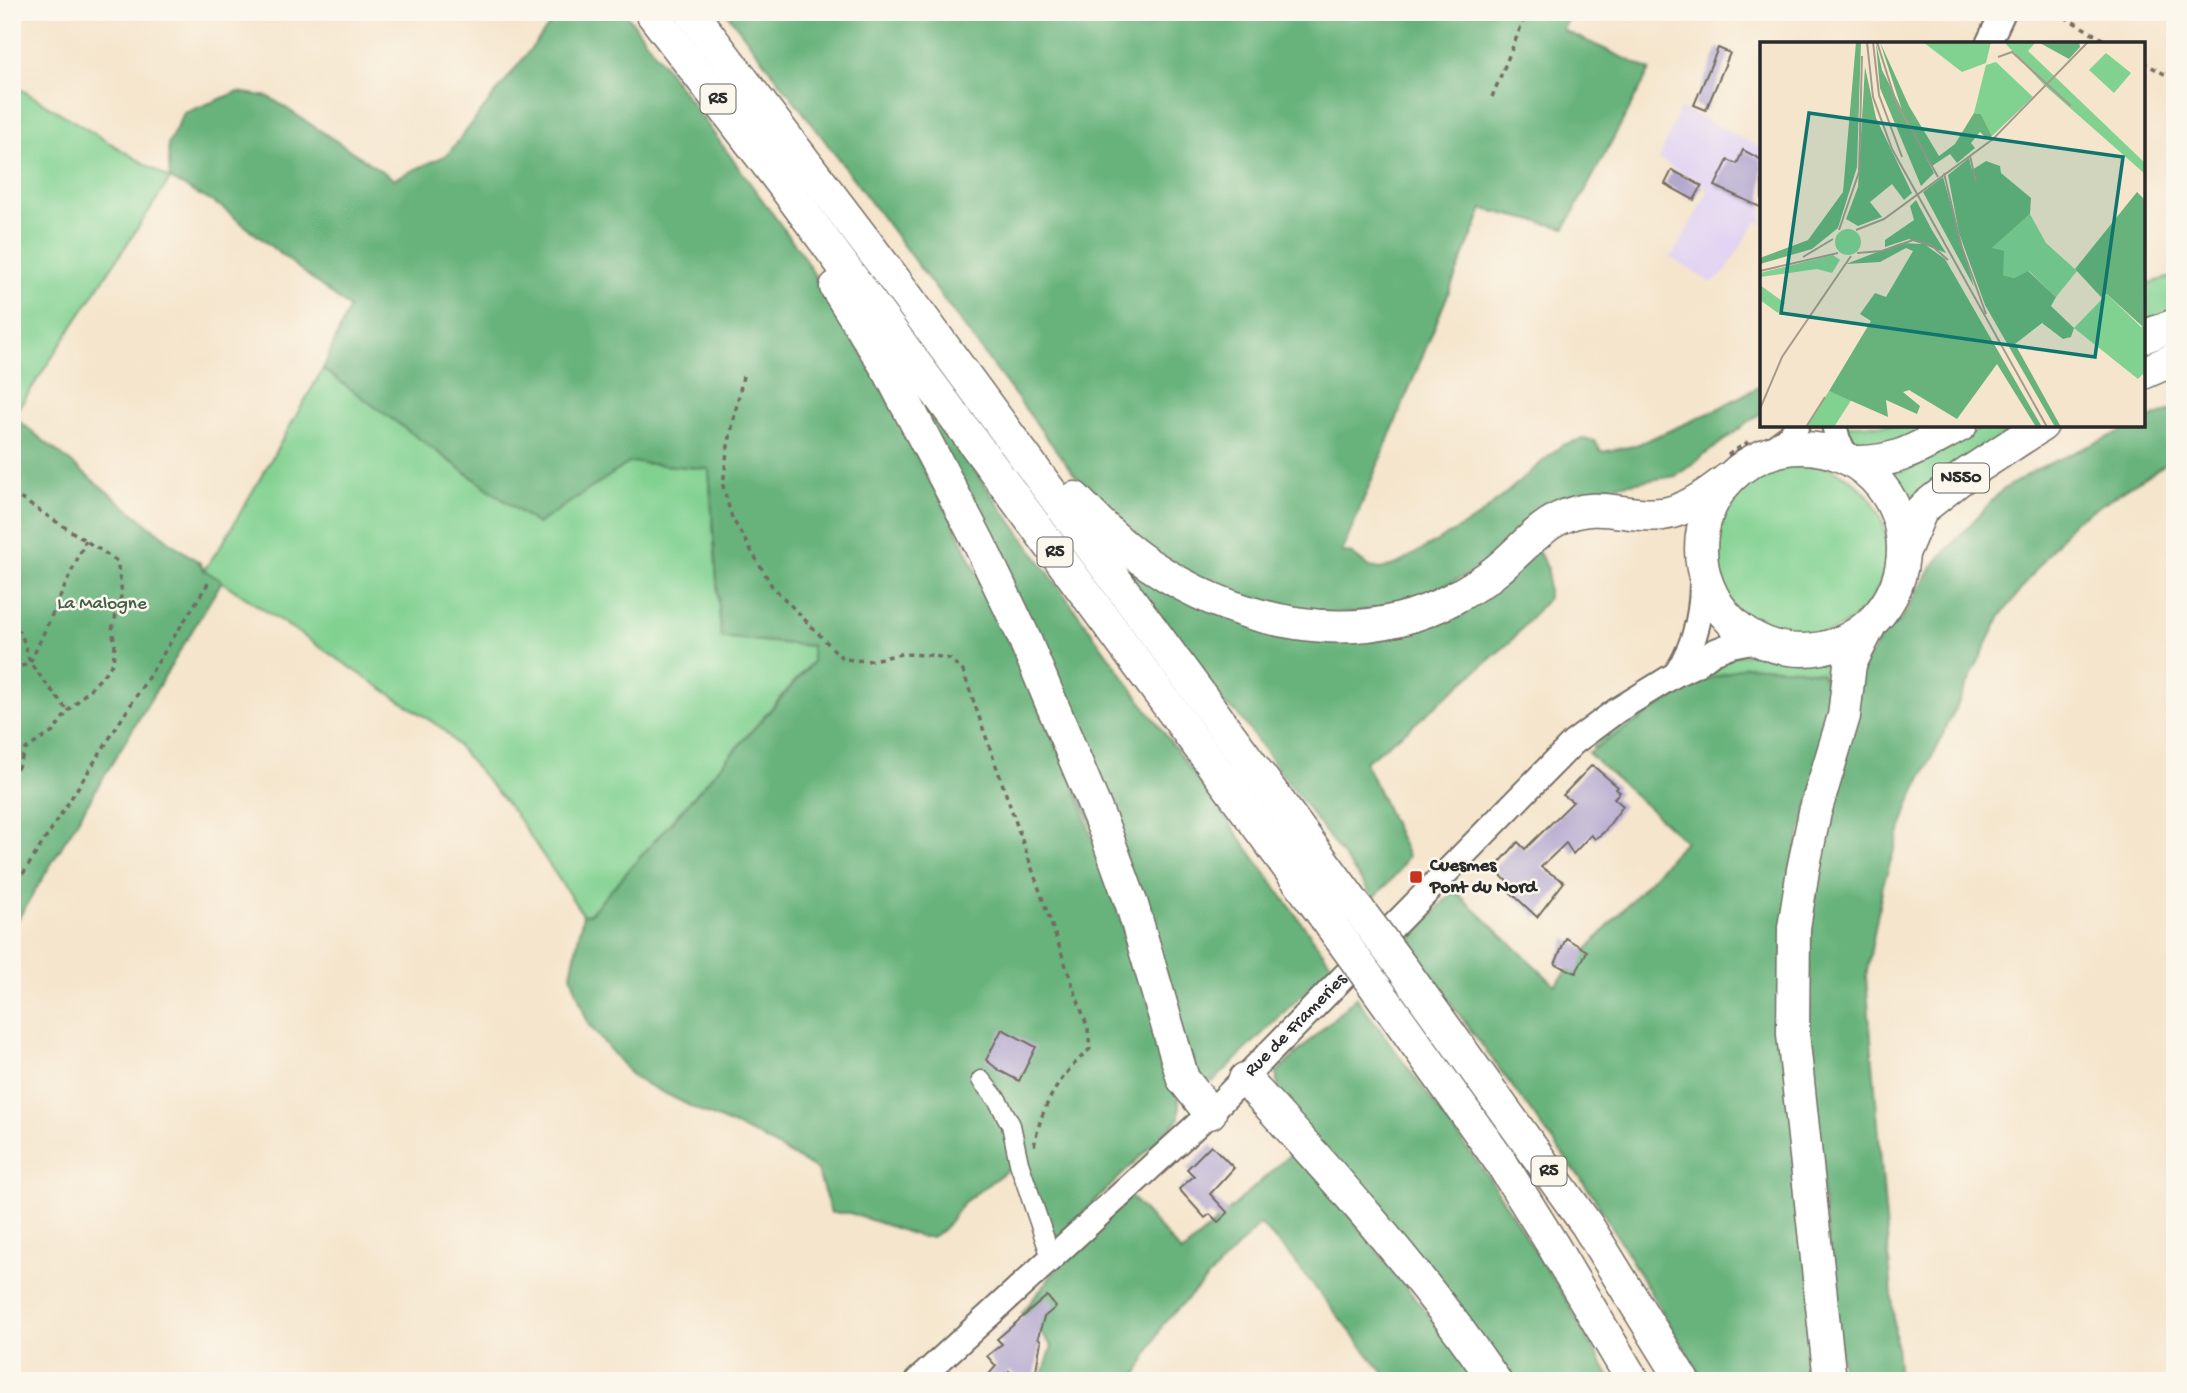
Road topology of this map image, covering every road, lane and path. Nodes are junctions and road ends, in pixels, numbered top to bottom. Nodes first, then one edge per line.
1 (651, 12) edge
2 (691, 12) edge
3 (1527, 12) edge
4 (2003, 12) edge
5 (2056, 12) edge
6 (1990, 42) edge
7 (2108, 42) edge
8 (2145, 63) edge
9 (2175, 80) edge
10 (1492, 97) dead end
11 (785, 186) junction
12 (2175, 325) edge
13 (2145, 336) edge
14 (2175, 359) edge
15 (2145, 372) edge
16 (743, 376) dead end
17 (1796, 427) edge
18 (1835, 427) edge
19 (1957, 427) edge
20 (2039, 427) edge
21 (1767, 453) junction
22 (1026, 459) junction
23 (1851, 460) junction
24 (1728, 479) junction
25 (12, 493) edge
26 (1688, 523) dead end
27 (86, 540) junction
28 (1904, 551) junction
29 (1694, 563) junction
30 (209, 582) dead end
31 (12, 620) edge
32 (1870, 625) junction
33 (1757, 640) junction
34 (30, 663) junction
35 (12, 670) edge
36 (1676, 674) junction
37 (68, 711) junction
38 (12, 773) edge
39 (12, 891) edge
40 (1245, 1079) junction
41 (981, 1080) dead end
42 (1210, 1113) junction
43 (1033, 1153) dead end
44 (1052, 1260) junction
45 (917, 1381) edge
46 (1495, 1381) edge
47 (1633, 1381) edge
48 (1683, 1381) edge
49 (1830, 1381) edge

1 - 11 highway, R5
2 - 22 highway, R5
3 - 10 path
4 - 6 main road
5 - 7 path
8 - 9 path
11 - 42 highway
11 - 47 highway, R5, bridge
12 - 13 highway
14 - 15 highway
16 - 43 path
17 - 21 main road
18 - 23 main road
19 - 23 highway, N550
20 - 28 highway, N550
21 - 23 highway
21 - 24 highway
22 - 24 highway
22 - 48 highway, R5, bridge
23 - 28 highway
24 - 29 highway
25 - 27 path
26 - 29 path
27 - 34 path
27 - 37 path
28 - 32 highway
29 - 33 highway
29 - 36 main road
30 - 39 path
31 - 34 path
32 - 33 highway
32 - 49 highway
33 - 36 main road, Rue de Frameries
34 - 35 path
34 - 37 path
36 - 40 main road, Rue de Frameries
37 - 38 path
40 - 42 main road, Rue de Frameries
40 - 46 highway
41 - 44 street
42 - 44 main road, Rue de Frameries
44 - 45 main road, Rue de Frameries

